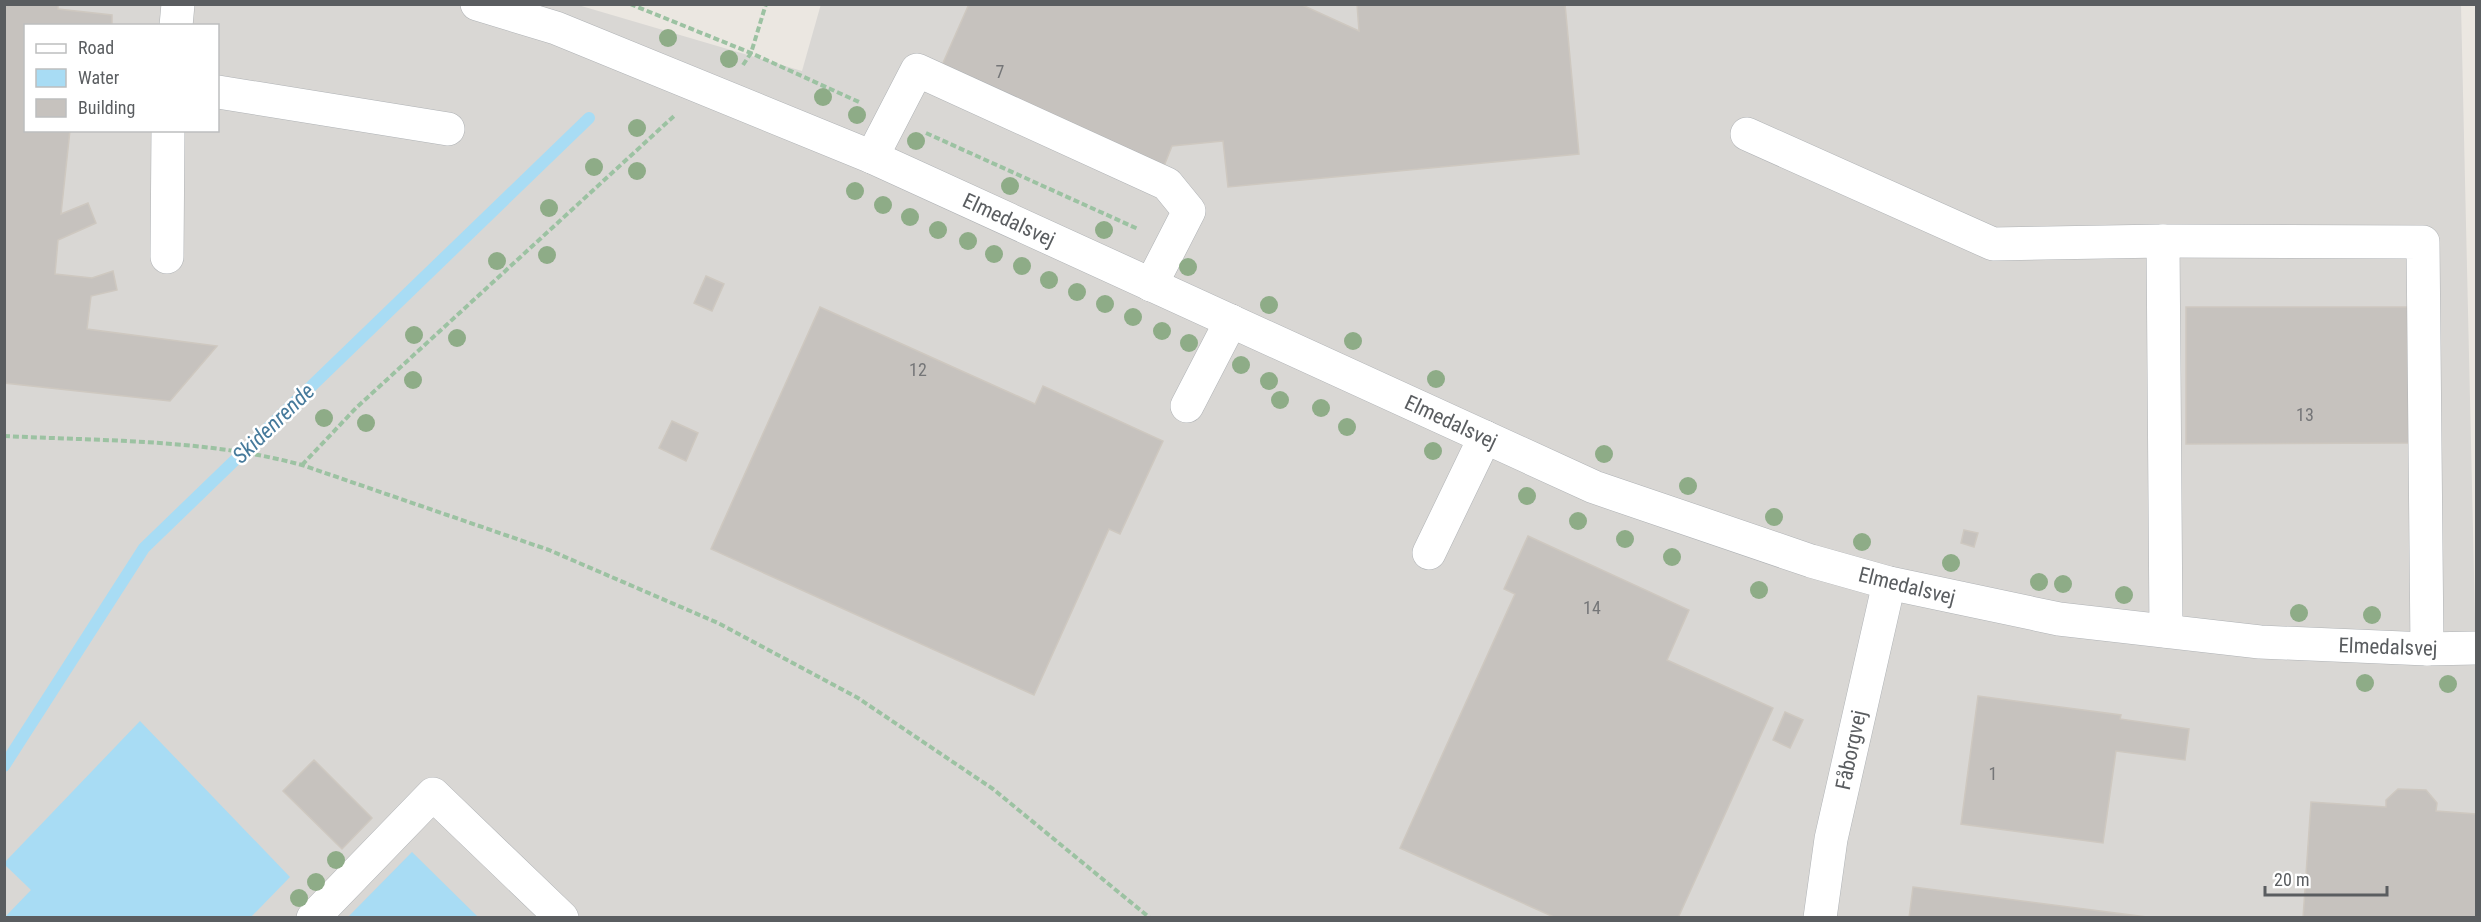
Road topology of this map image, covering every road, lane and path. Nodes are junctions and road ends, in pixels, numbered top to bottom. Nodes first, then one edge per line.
1 (178, 4) edge
2 (477, 4) edge
3 (766, 4) edge
4 (176, 24) edge
5 (751, 53) dead end
6 (706, 88) junction
7 (219, 92) edge
8 (448, 129) dead end
9 (168, 132) edge
10 (1747, 134) dead end
11 (872, 157) junction
12 (2163, 242) junction
13 (167, 257) dead end
14 (1151, 285) junction
15 (1231, 321) junction
16 (1188, 406) dead end
17 (4, 436) edge
18 (1485, 437) junction
19 (302, 465) junction
20 (1429, 553) dead end
21 (1889, 583) junction
22 (2166, 632) junction
23 (2476, 648) edge
24 (2427, 649) junction
25 (312, 918) edge
26 (562, 918) edge
27 (1150, 918) edge
28 (1820, 918) edge

1 - 4 street
2 - 6 street, Elmedalsvej
3 - 5 path
6 - 11 street, Elmedalsvej
6 - 19 path
7 - 8 street
9 - 13 street
10 - 12 street
11 - 14 street, Elmedalsvej
11 - 14 street
12 - 22 street
12 - 24 street
14 - 15 street, Elmedalsvej
15 - 16 street
15 - 18 street, Elmedalsvej
17 - 19 path
18 - 20 street
18 - 21 street, Elmedalsvej
19 - 27 path
21 - 22 street, Elmedalsvej
21 - 28 street, Fåborgvej
22 - 24 street, Elmedalsvej
23 - 24 street, Elmedalsvej
25 - 26 street

